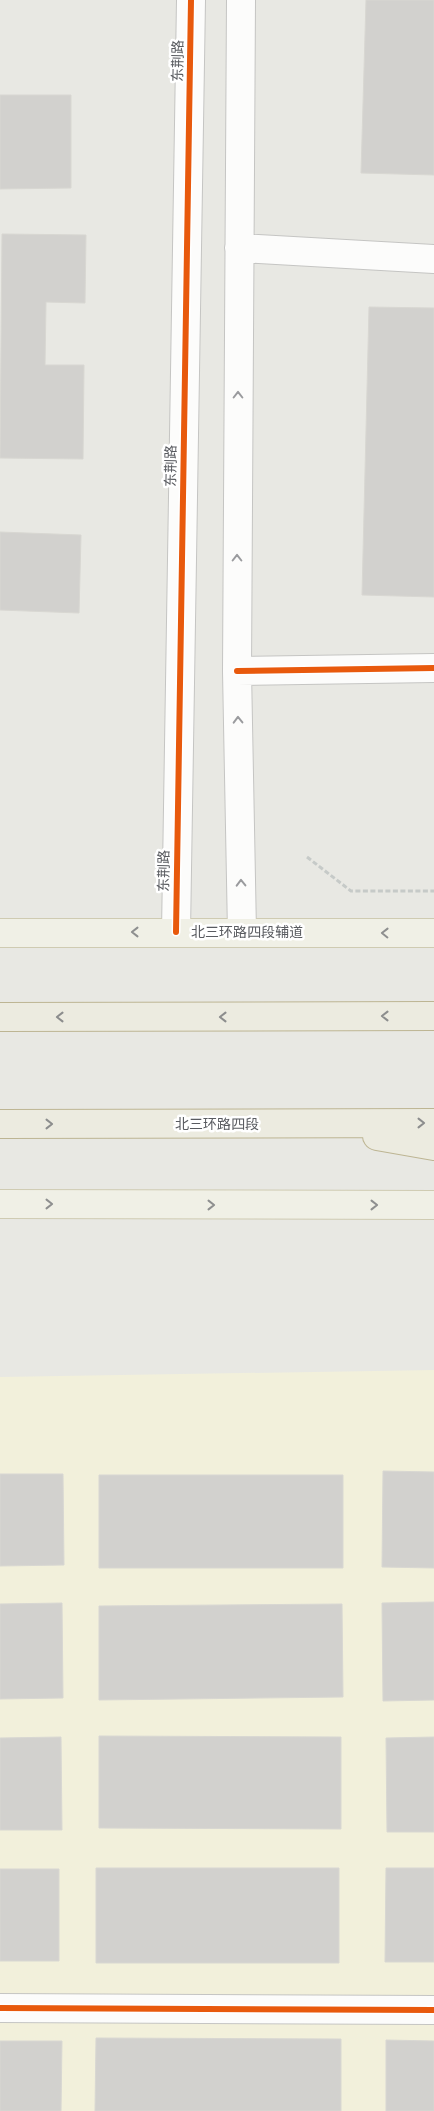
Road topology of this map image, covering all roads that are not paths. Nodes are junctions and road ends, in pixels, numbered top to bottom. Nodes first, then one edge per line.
1 (191, 0) edge
2 (241, 0) edge
3 (239, 248) junction
4 (434, 259) edge
5 (434, 668) edge
6 (237, 671) junction
7 (176, 932) junction
8 (242, 932) junction
9 (0, 933) edge
10 (434, 934) edge
11 (434, 1016) edge
12 (0, 1017) edge
13 (434, 1123) edge
14 (0, 1124) edge
15 (306, 1124) junction
16 (434, 1146) edge
17 (0, 1204) edge
18 (434, 1205) edge
19 (0, 2008) edge
20 (434, 2010) edge

1 - 7 street, 东荆路
2 - 3 street
3 - 4 street
6 -> 3 street
5 - 6 street
8 -> 6 street
7 - 8 main road, 北三环路四段辅道
7 -> 9 main road, 北三环路四段辅道
10 -> 8 main road, 北三环路四段辅道
11 -> 12 highway
15 -> 13 highway, 北三环路四段
14 -> 15 highway, 北三环路四段
15 - 16 highway
17 -> 18 main road
19 - 20 street

